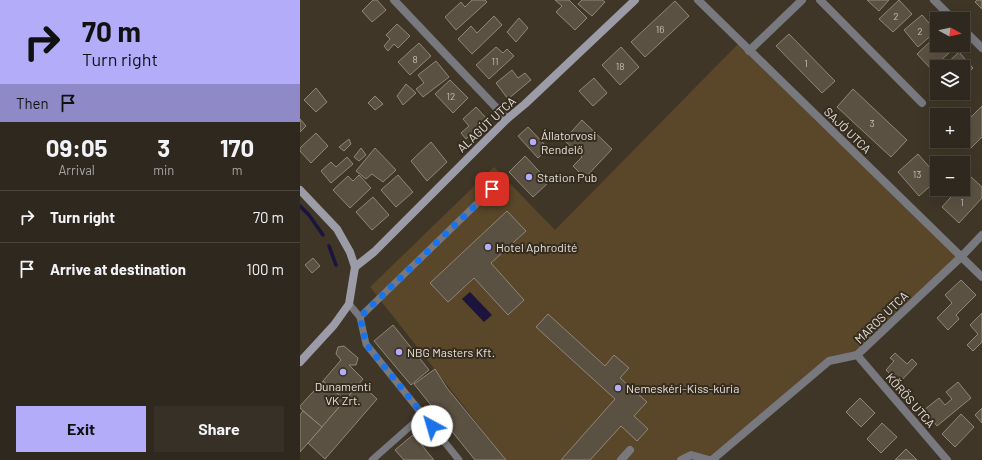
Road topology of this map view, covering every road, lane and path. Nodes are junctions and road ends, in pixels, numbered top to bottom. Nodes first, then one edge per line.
1 (394, 0) edge
2 (636, 0) edge
3 (698, 0) edge
4 (802, 0) edge
5 (820, 0) edge
6 (934, 0) edge
7 (946, 12) edge
8 (970, 36) edge
9 (982, 48) edge
10 (749, 51) junction
11 (922, 103) dead end
12 (507, 119) junction
13 (492, 189) dead end
14 (300, 190) edge
15 (982, 235) edge
16 (961, 257) junction
17 (355, 267) junction
18 (982, 278) edge
19 (349, 304) junction
20 (360, 317) junction
21 (857, 356) junction
22 (300, 362) edge
23 (422, 415) junction
24 (630, 450) dead end
25 (372, 460) edge
26 (459, 460) edge
27 (621, 460) edge
28 (681, 460) edge
29 (710, 460) edge
30 (947, 460) edge

1 - 12 street
2 - 12 street, ALAGÚT UTCA
3 - 10 street, SAJÓ UTCA
4 - 10 street
5 - 11 street
6 - 7 street
8 - 9 street
10 - 16 street, SAJÓ UTCA
12 - 17 street, ALAGÚT UTCA
13 - 20 lane
14 - 17 street
15 - 16 street, MAROS UTCA
16 - 18 street, SAJÓ UTCA
16 - 21 street, MAROS UTCA
17 - 19 street
19 - 20 lane
19 - 22 street
20 - 23 lane
21 - 29 street, MAROS UTCA
21 - 30 street, KŐRÖS UTCA
23 - 25 lane
23 - 26 lane
24 - 27 street
28 - 29 street

